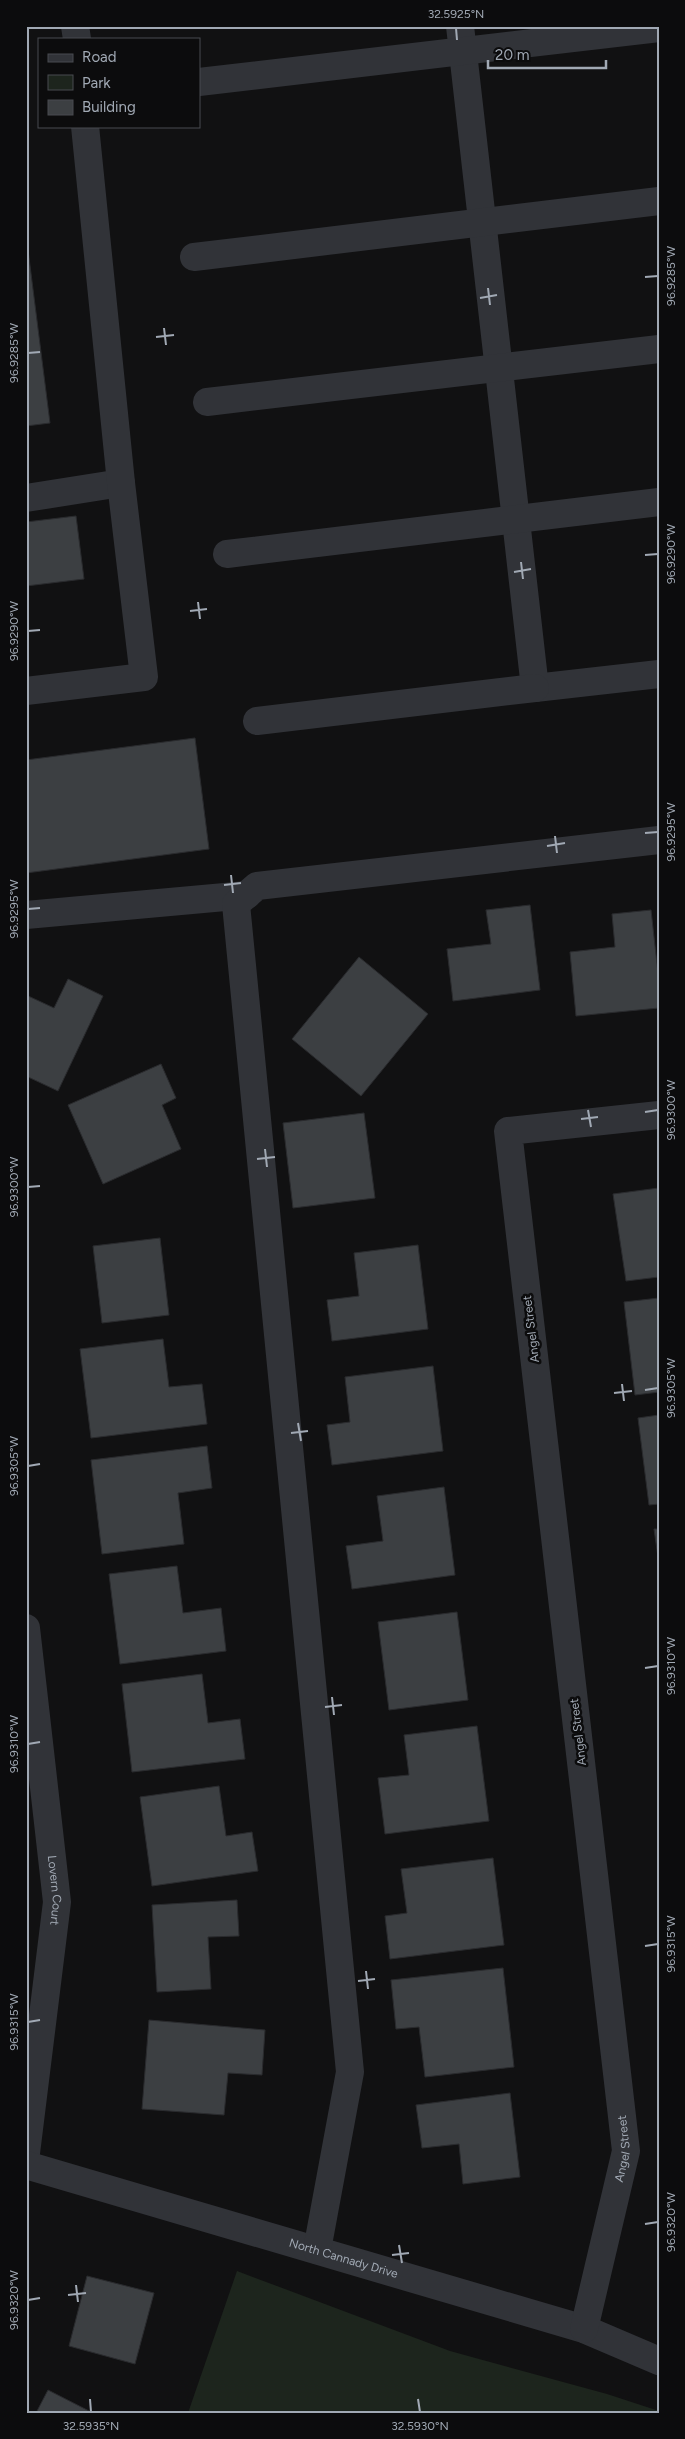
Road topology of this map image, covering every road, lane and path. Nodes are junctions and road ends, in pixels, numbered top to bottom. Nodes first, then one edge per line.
1 (659, 28) edge
2 (461, 38) edge
3 (200, 82) edge
4 (85, 128) edge
5 (659, 201) edge
6 (482, 222) junction
7 (194, 257) dead end
8 (659, 349) edge
9 (499, 369) junction
10 (207, 402) dead end
11 (121, 484) junction
12 (26, 498) edge
13 (659, 502) edge
14 (516, 519) junction
15 (227, 554) dead end
16 (659, 674) edge
17 (535, 688) junction
18 (26, 692) edge
19 (257, 721) dead end
20 (659, 840) edge
21 (247, 895) junction
22 (26, 915) edge
23 (659, 1114) edge
24 (26, 1628) edge
25 (26, 2153) edge
26 (26, 2165) edge
27 (317, 2250) junction
28 (584, 2329) junction
29 (659, 2361) edge

1 - 2 street
2 - 3 street
2 - 6 street
4 - 11 street
5 - 6 street
6 - 7 street
6 - 9 street
8 - 9 street
9 - 10 street
9 - 14 street
11 - 12 street
11 - 18 street
13 - 14 street
14 - 15 street
14 - 17 street
16 - 17 street
17 - 19 street
20 - 21 street
21 - 22 street
21 - 27 street
23 - 28 street, Angel Street
24 - 25 street, Lovern Court
26 - 27 street, North Cannady Drive
27 - 28 street, North Cannady Drive
28 - 29 street, North Cannady Drive

